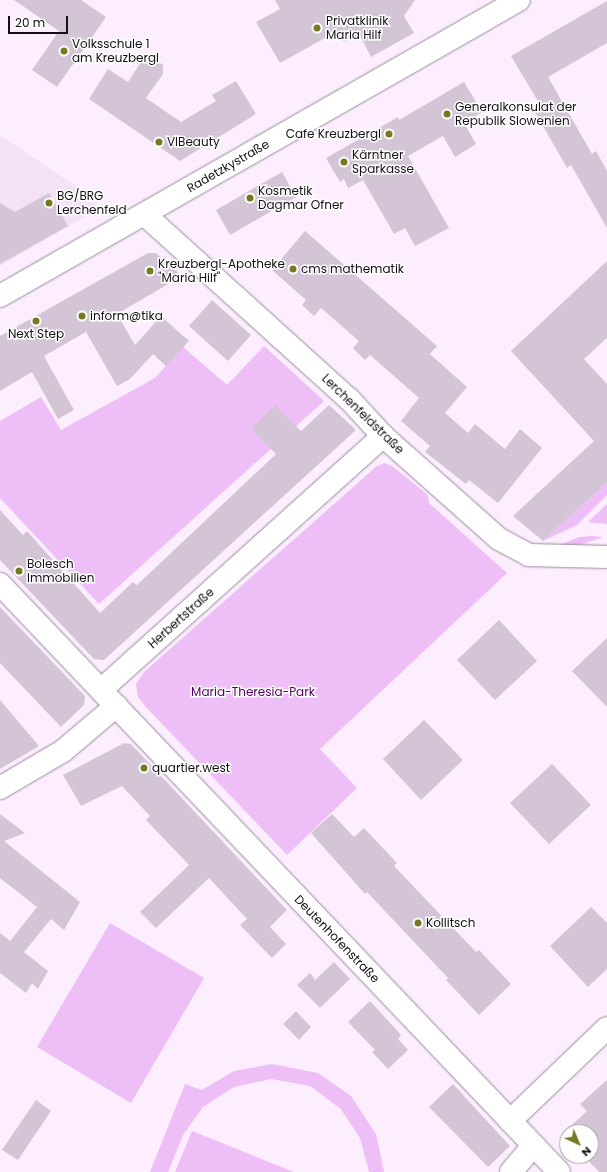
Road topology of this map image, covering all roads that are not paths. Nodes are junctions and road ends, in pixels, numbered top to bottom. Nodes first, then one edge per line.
1 (519, 0) edge
2 (144, 214) junction
3 (0, 296) edge
4 (383, 436) junction
5 (607, 557) edge
6 (0, 584) edge
7 (101, 690) junction
8 (116, 706) junction
9 (0, 788) edge
10 (607, 1028) edge
11 (510, 1121) junction
12 (534, 1145) junction
13 (510, 1172) edge
14 (559, 1172) edge

1 - 2 street, Radetzkystraße
2 - 3 street, Radetzkystraße
2 - 4 street, Lerchenfeldstraße
4 - 5 street, Lerchenfeldstraße
4 - 7 street, Herbertstraße
6 - 7 street
7 - 8 street
8 - 9 street
8 - 11 street, Deutenhofenstraße
10 - 11 street
11 - 12 street, Deutenhofenstraße
12 - 13 street
12 - 14 street, Deutenhofenstraße

